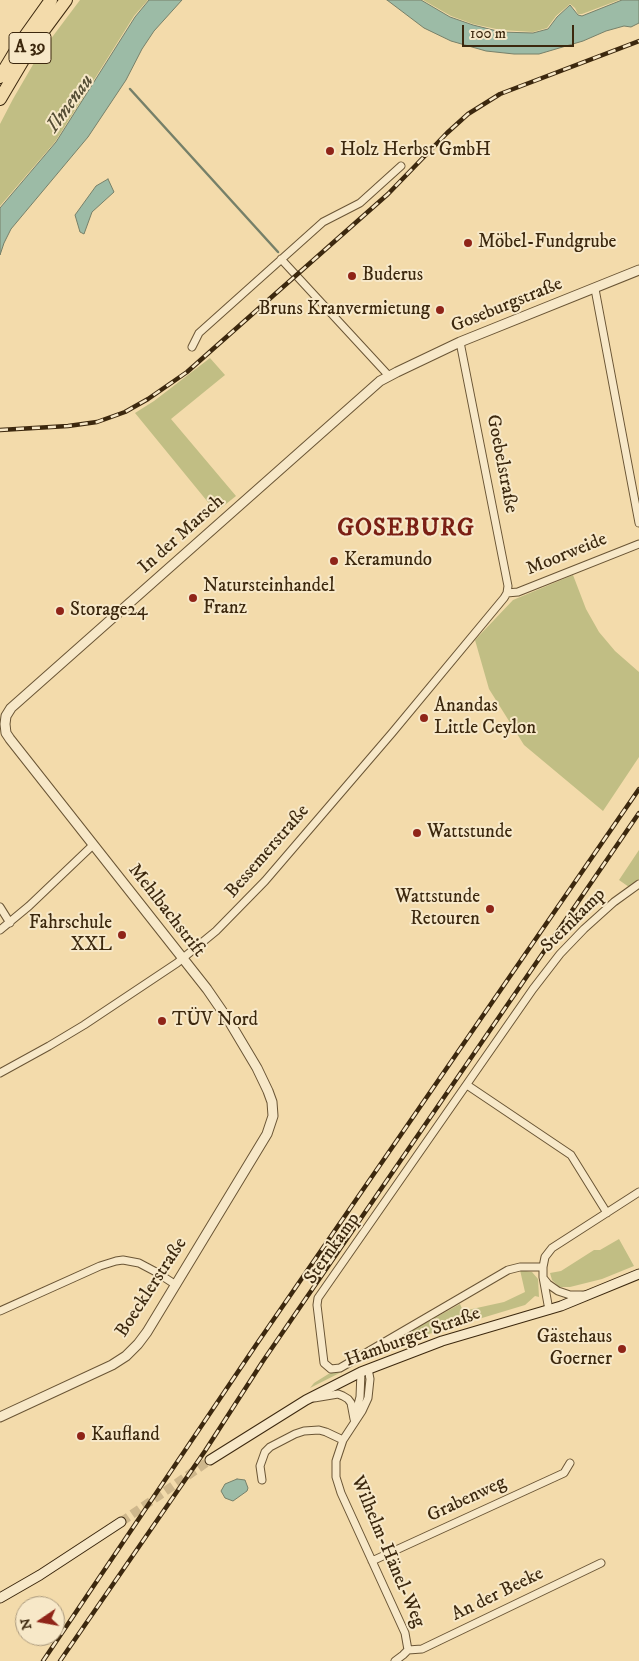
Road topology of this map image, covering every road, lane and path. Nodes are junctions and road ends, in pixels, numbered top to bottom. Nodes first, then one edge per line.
1 (51, 0) edge
2 (66, 0) edge
3 (0, 77) edge
4 (0, 99) edge
5 (401, 166) dead end
6 (282, 260) junction
7 (639, 270) edge
8 (595, 289) junction
9 (460, 342) junction
10 (192, 346) dead end
11 (389, 376) junction
12 (639, 522) edge
13 (639, 544) edge
14 (507, 593) junction
15 (2, 725) edge
16 (10, 739) joint
17 (93, 845) junction
18 (639, 884) edge
19 (0, 906) edge
20 (10, 923) junction
21 (0, 930) edge
22 (183, 959) junction
23 (0, 1073) edge
24 (467, 1085) junction
25 (273, 1116) joint
26 (639, 1192) edge
27 (607, 1213) junction
28 (542, 1267) junction
29 (639, 1274) edge
30 (543, 1277) junction
31 (176, 1285) junction
32 (589, 1296) junction
33 (549, 1310) junction
34 (0, 1311) edge
35 (365, 1371) junction
36 (306, 1400) junction
37 (0, 1417) edge
38 (353, 1422) junction
39 (343, 1440) junction
40 (210, 1460) tunnel mouth
41 (570, 1463) dead end
42 (262, 1480) dead end
43 (121, 1522) tunnel mouth
44 (372, 1561) junction
45 (601, 1563) dead end
46 (0, 1598) edge
47 (408, 1650) junction
48 (395, 1661) edge

1 - 3 highway, A 39
2 - 4 highway, A 39
5 - 6 street
6 - 10 street
6 - 11 street
7 - 8 street, Goseburgstraße
8 - 9 street, Goseburgstraße
8 - 12 street
9 - 11 street, Goseburgstraße
9 - 14 street, Goebelstraße
11 - 15 street, In der Marsch
13 - 14 street, Moorweide
14 - 22 street, Bessemerstraße
15 - 16 street, In der Marsch
16 - 17 street, Mehlbachstrift
17 - 20 street
17 - 22 street, Mehlbachstrift
18 - 24 street, Sternkamp
19 - 20 street
20 - 21 street
22 - 23 street, Bessemerstraße
22 - 25 street, Mehlbachstrift
24 - 27 street
24 - 28 street, Sternkamp
25 - 31 street, Boecklerstraße
26 - 27 street
27 - 28 street
28 - 30 street
29 - 32 street, Hamburger Straße
30 - 32 street
30 - 33 street
31 - 34 street
31 - 37 street, Boecklerstraße
32 - 33 street, Hamburger Straße
33 - 35 street, Hamburger Straße
35 - 36 street, Hamburger Straße
35 - 38 street, Wilhelm-Hänel-Weg
36 - 38 street
36 - 40 street, Hamburger Straße
38 - 39 street, Wilhelm-Hänel-Weg
39 - 42 street
39 - 44 street, Wilhelm-Hänel-Weg
41 - 44 street, Grabenweg
43 - 46 street
44 - 47 street, Wilhelm-Hänel-Weg
45 - 47 street, An der Beeke
47 - 48 street, Wilhelm-Hänel-Weg

